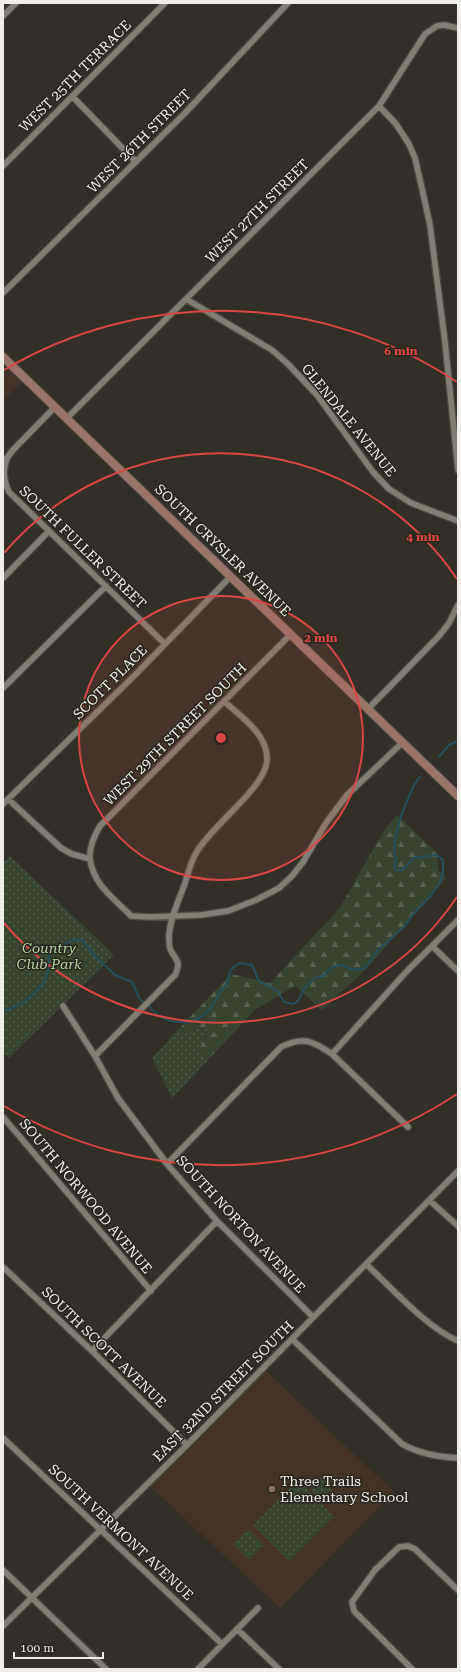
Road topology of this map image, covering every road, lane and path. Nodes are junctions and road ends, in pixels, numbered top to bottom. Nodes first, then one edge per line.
1 (16, 3) edge
2 (165, 3) edge
3 (288, 3) edge
4 (3, 16) edge
5 (458, 28) edge
6 (72, 97) junction
7 (379, 106) junction
8 (136, 162) junction
9 (3, 166) edge
10 (3, 293) edge
11 (186, 299) junction
12 (3, 357) edge
13 (55, 407) junction
14 (67, 418) junction
15 (5, 459) edge
16 (458, 466) edge
17 (458, 521) edge
18 (49, 531) junction
19 (231, 576) junction
20 (3, 578) edge
21 (106, 586) junction
22 (458, 605) edge
23 (291, 634) junction
24 (165, 644) junction
25 (3, 688) edge
26 (224, 700) junction
27 (368, 709) junction
28 (403, 742) junction
29 (458, 796) edge
30 (8, 798) junction
31 (3, 804) edge
32 (90, 859) junction
33 (173, 916) junction
34 (458, 920) edge
35 (432, 946) junction
36 (458, 971) edge
37 (63, 1006) dead end
38 (332, 1054) junction
39 (96, 1056) junction
40 (3, 1117) edge
41 (408, 1127) dead end
42 (167, 1164) junction
43 (458, 1171) edge
44 (430, 1200) junction
45 (217, 1221) junction
46 (458, 1226) edge
47 (366, 1264) junction
48 (3, 1267) edge
49 (151, 1291) junction
50 (313, 1317) junction
51 (292, 1339) junction
52 (458, 1341) edge
53 (92, 1350) junction
54 (3, 1438) edge
55 (187, 1445) junction
56 (458, 1458) edge
57 (101, 1529) junction
58 (3, 1570) edge
59 (458, 1590) edge
60 (32, 1598) junction
61 (258, 1608) dead end
62 (3, 1626) edge
63 (237, 1629) junction
64 (222, 1644) junction
65 (106, 1669) edge
66 (198, 1669) edge
67 (279, 1669) edge
68 (412, 1669) edge

1 - 4 street
2 - 6 street, WEST 25TH TERRACE
3 - 8 street, WEST 26TH STREET
5 - 7 street, WEST 27TH STREET
6 - 8 street
6 - 9 street, WEST 25TH TERRACE
7 - 11 street, WEST 27TH STREET
7 - 16 street
8 - 10 street, WEST 26TH STREET
11 - 14 street, WEST 27TH STREET
11 - 17 street, GLENDALE AVENUE
12 - 13 main road, SOUTH CRYSLER AVENUE
13 - 14 main road, SOUTH CRYSLER AVENUE
13 - 15 street
14 - 19 main road, SOUTH CRYSLER AVENUE
15 - 18 street, SOUTH FULLER STREET
18 - 20 street
18 - 21 street, SOUTH FULLER STREET
19 - 23 main road, SOUTH CRYSLER AVENUE
19 - 24 street, SCOTT PLACE
21 - 24 street, SOUTH FULLER STREET
21 - 25 street
22 - 27 street
23 - 26 street, WEST 29TH STREET SOUTH
23 - 27 main road, SOUTH CRYSLER AVENUE
24 - 30 street, SCOTT PLACE
26 - 32 street, WEST 29TH STREET SOUTH
26 - 33 street
27 - 28 main road, SOUTH CRYSLER AVENUE
28 - 29 main road, SOUTH CRYSLER AVENUE
28 - 33 street
30 - 31 street, SCOTT PLACE
30 - 32 street
32 - 33 street
33 - 39 street
34 - 35 street
35 - 36 street
35 - 38 street
37 - 39 street, SOUTH NORTON AVENUE
38 - 41 street
38 - 42 street
39 - 42 street, SOUTH NORTON AVENUE
40 - 49 street, SOUTH NORWOOD AVENUE
42 - 45 street, SOUTH NORTON AVENUE
43 - 44 street, EAST 32ND STREET SOUTH
44 - 46 street
44 - 47 street, EAST 32ND STREET SOUTH
45 - 49 street
45 - 50 street, SOUTH NORTON AVENUE
47 - 50 street, EAST 32ND STREET SOUTH
47 - 52 street
48 - 53 street, SOUTH SCOTT AVENUE
49 - 53 street
50 - 51 street, EAST 32ND STREET SOUTH
51 - 55 street, EAST 32ND STREET SOUTH
51 - 56 street
53 - 55 street, SOUTH SCOTT AVENUE
54 - 57 street, SOUTH VERMONT AVENUE
55 - 57 street, EAST 32ND STREET SOUTH
57 - 60 street, EAST 32ND STREET SOUTH
57 - 64 street, SOUTH VERMONT AVENUE
58 - 60 street
59 - 68 street
60 - 62 street, EAST 32ND STREET SOUTH
60 - 65 street
61 - 63 street
63 - 64 street
63 - 67 street
64 - 66 street

